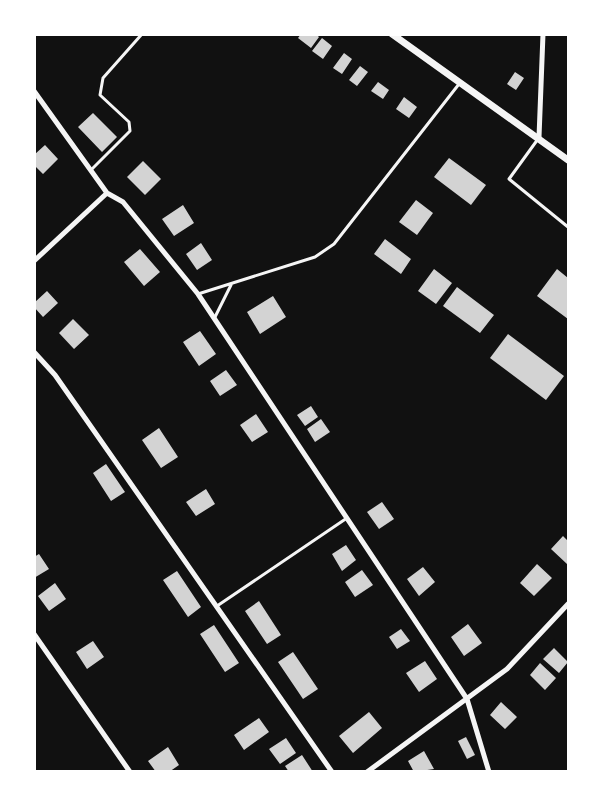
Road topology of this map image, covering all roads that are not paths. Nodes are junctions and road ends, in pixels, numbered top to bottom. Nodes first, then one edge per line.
1 (142, 34) edge
2 (392, 34) edge
3 (543, 34) edge
4 (460, 82) junction
5 (34, 91) edge
6 (539, 137) junction
7 (568, 160) edge
8 (91, 170) junction
9 (107, 193) junction
10 (568, 227) edge
11 (34, 261) edge
12 (231, 284) junction
13 (198, 294) junction
14 (214, 318) junction
15 (34, 352) edge
16 (347, 518) junction
17 (568, 604) edge
18 (217, 607) junction
19 (34, 634) edge
20 (467, 699) junction
21 (130, 771) edge
22 (332, 771) edge
23 (367, 771) edge
24 (489, 771) edge

1 - 8 lane
2 - 4 street
3 - 6 street
4 - 6 street
4 - 12 lane
5 - 8 street
6 - 7 street
6 - 10 lane
8 - 9 street
9 - 11 street
9 - 13 street
12 - 13 lane
12 - 14 lane
13 - 14 street
14 - 16 street
15 - 18 street
16 - 18 lane
16 - 20 street
17 - 20 street
18 - 22 street
19 - 21 street
20 - 23 street
20 - 24 street

